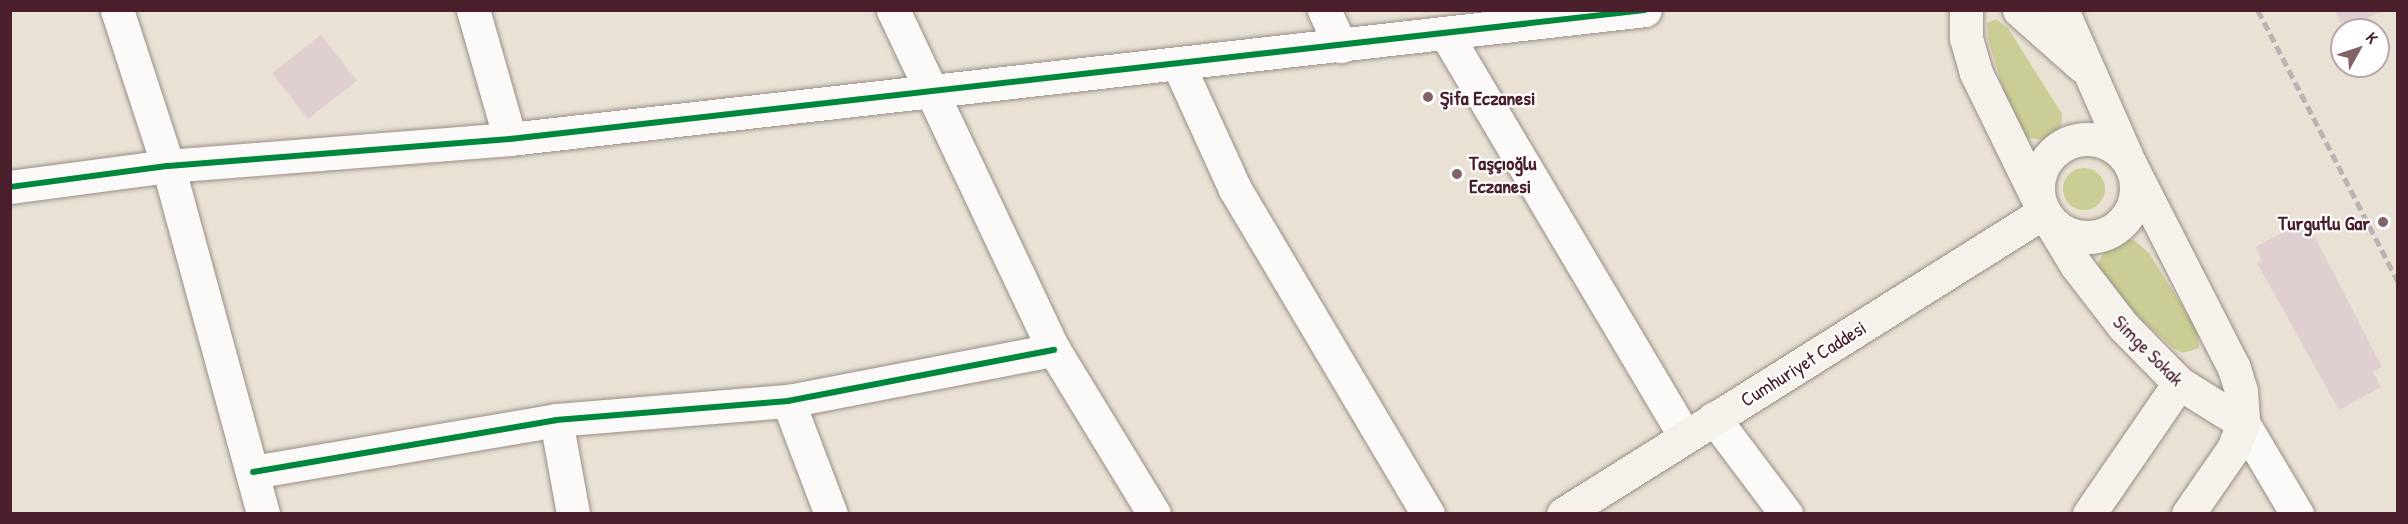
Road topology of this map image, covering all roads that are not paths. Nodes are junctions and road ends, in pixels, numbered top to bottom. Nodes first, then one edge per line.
1 (117, 10) edge
2 (473, 10) edge
3 (893, 10) edge
4 (1324, 10) edge
5 (1645, 10) edge
6 (1966, 10) edge
7 (2019, 10) edge
8 (2062, 10) edge
9 (1446, 34) junction
10 (1341, 46) junction
11 (1178, 64) junction
12 (2090, 73) junction
13 (934, 91) junction
14 (510, 139) junction
15 (2129, 162) junction
16 (168, 166) junction
17 (10, 187) edge
18 (2043, 212) junction
19 (1054, 351) junction
20 (2179, 383) junction
21 (788, 400) junction
22 (1714, 418) junction
23 (556, 420) junction
24 (2243, 423) junction
25 (1685, 436) junction
26 (253, 472) junction
27 (263, 513) edge
28 (573, 513) edge
29 (831, 513) edge
30 (1154, 513) edge
31 (1428, 513) edge
32 (1563, 513) edge
33 (1786, 513) edge
34 (2089, 513) edge
35 (2187, 513) edge
36 (2297, 513) edge

1 - 16 street
2 - 14 street
3 - 13 street
4 - 10 street
5 - 9 street
6 - 18 main road, Simge Sokak
7 - 12 main road
8 - 12 main road
9 - 10 street
9 - 25 street
10 - 11 street
11 - 13 street
11 - 31 street
12 - 15 main road
13 - 14 street
13 - 19 street
14 - 16 street
15 - 18 main road
15 - 18 main road
15 - 24 main road
16 - 17 street
16 - 26 street
18 - 20 main road, Simge Sokak
18 - 22 main road, Cumhuriyet Caddesi
19 - 21 street
19 - 30 street
20 - 24 main road, Simge Sokak
20 - 34 main road
21 - 23 street
21 - 29 street
22 - 25 main road, Cumhuriyet Caddesi
22 - 33 street
23 - 26 street
23 - 28 street
24 - 35 main road
24 - 36 street
25 - 32 main road, Cumhuriyet Caddesi
26 - 27 street

